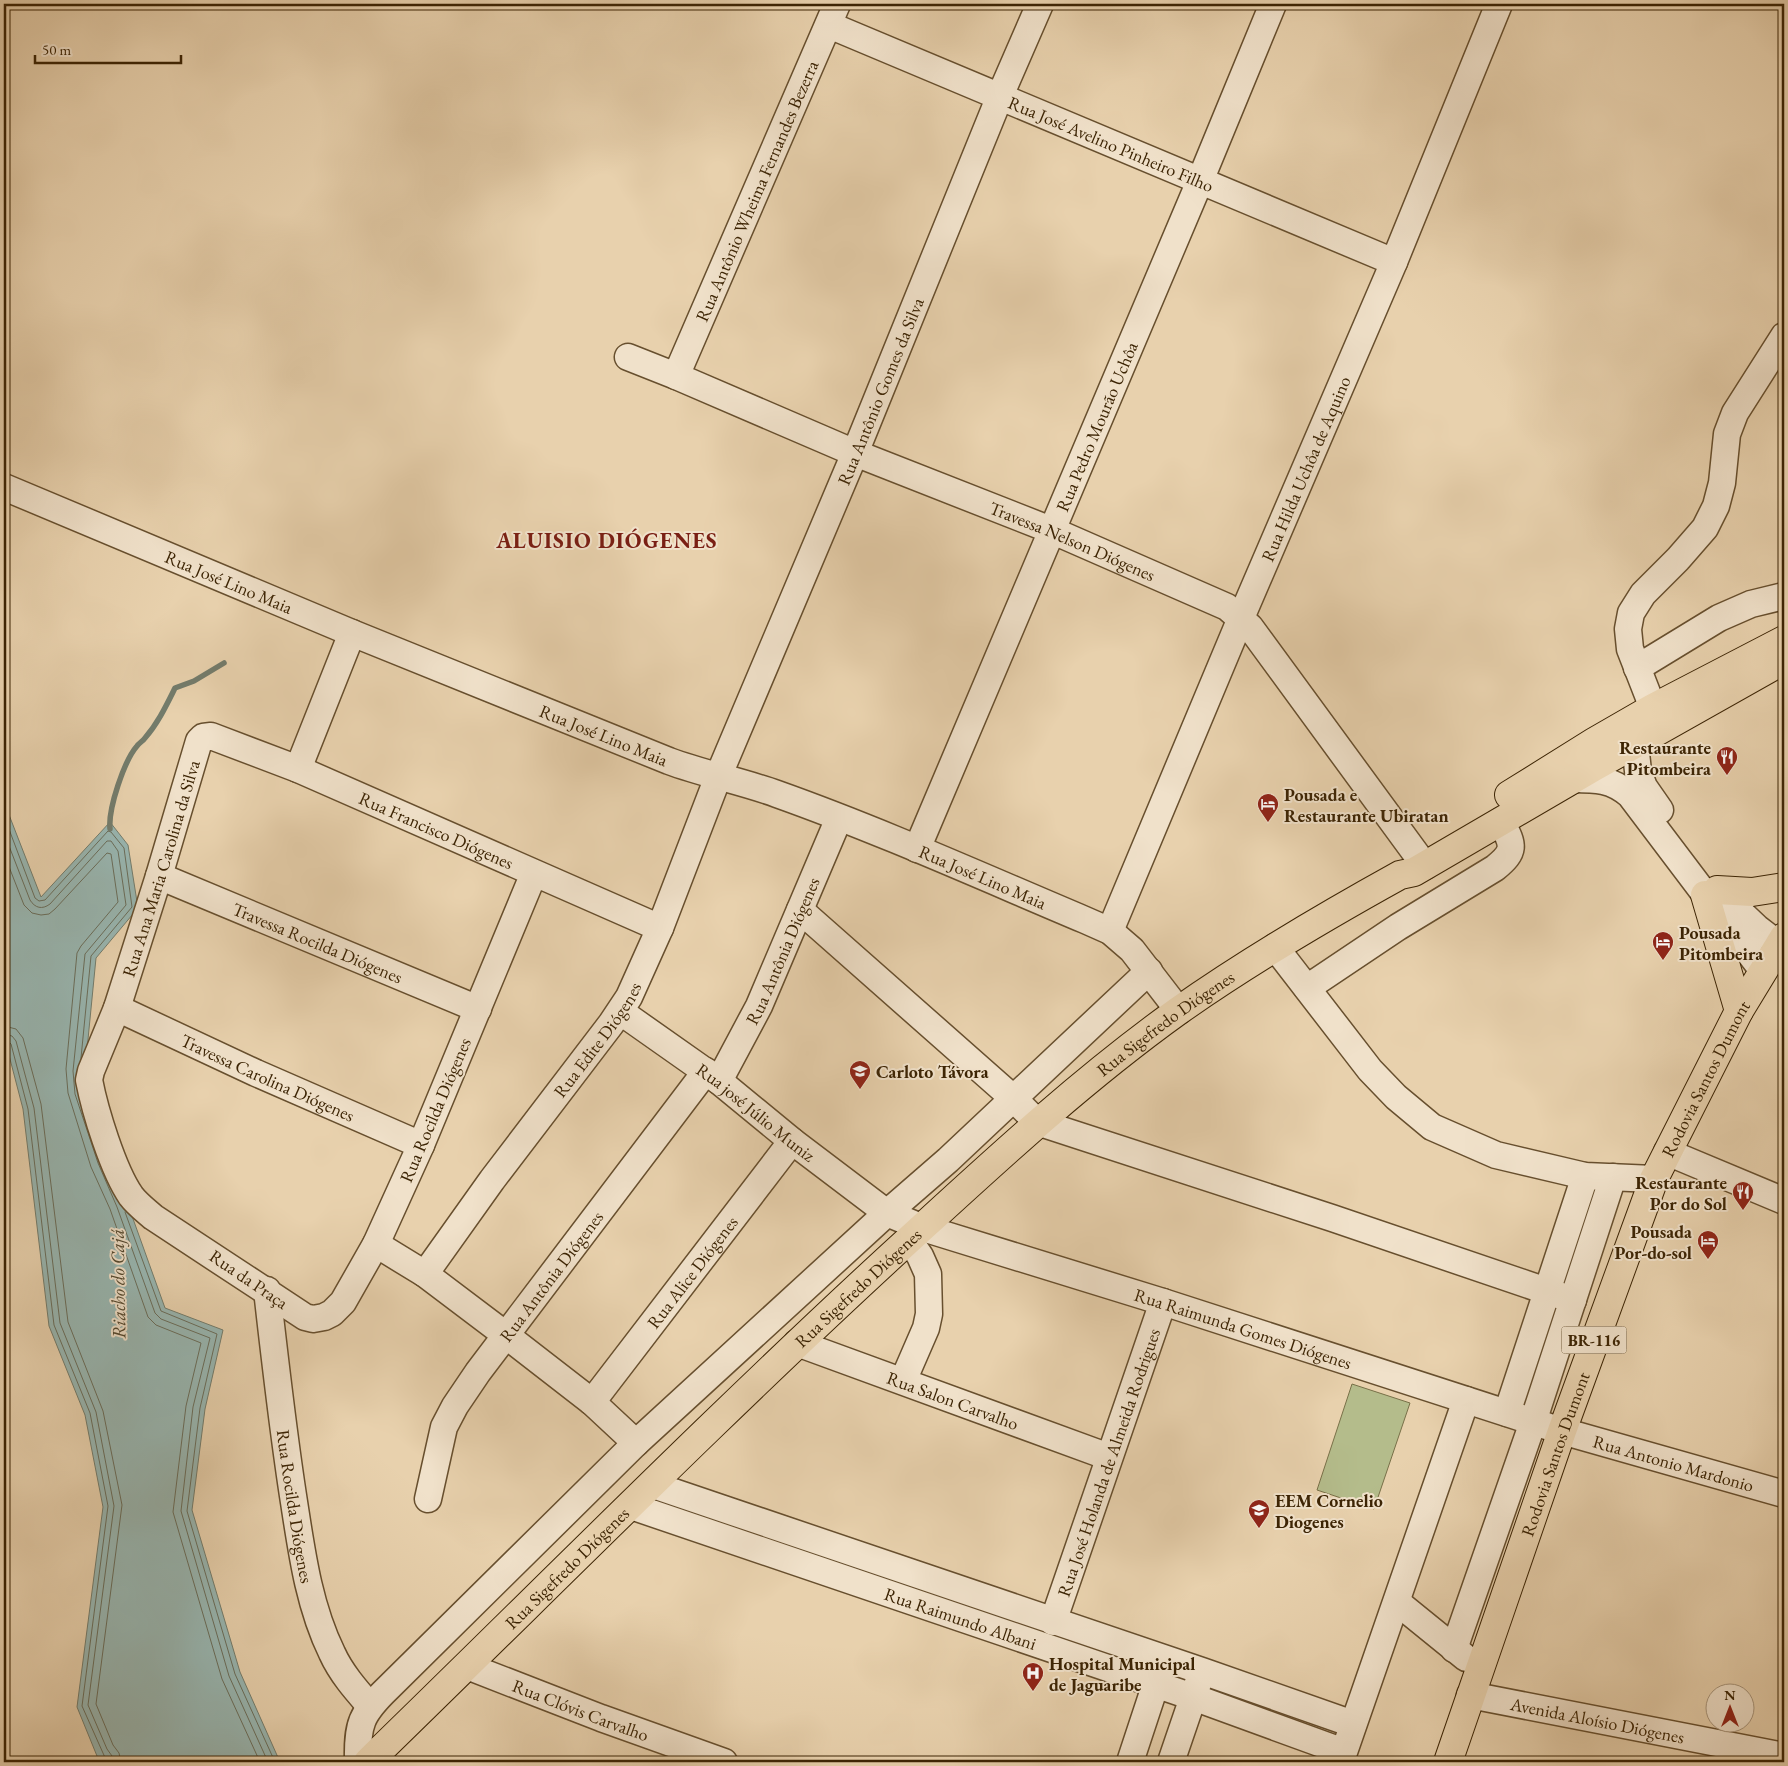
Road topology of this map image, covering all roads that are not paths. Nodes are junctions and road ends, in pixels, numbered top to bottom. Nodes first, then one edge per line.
1 (1040, 4) edge
2 (1273, 4) edge
3 (1499, 4) edge
4 (833, 14) edge
5 (1000, 96) junction
6 (1200, 181) junction
7 (1394, 262) junction
8 (1784, 336) edge
9 (628, 357) dead end
10 (676, 376) junction
11 (855, 453) junction
12 (4, 487) edge
13 (1051, 530) junction
14 (1784, 596) edge
15 (1241, 618) junction
16 (352, 633) junction
17 (1784, 640) edge
18 (1784, 660) edge
19 (1637, 668) junction
20 (1653, 708) junction
21 (1630, 734) junction
22 (211, 736) joint
23 (298, 769) junction
24 (718, 777) junction
25 (1573, 779) junction
26 (839, 818) junction
27 (1501, 821) junction
28 (917, 849) junction
29 (1414, 865) junction
30 (534, 873) junction
31 (159, 876) junction
32 (1784, 887) edge
33 (1711, 893) junction
34 (800, 910) junction
35 (660, 928) junction
36 (1110, 931) junction
37 (1782, 941) edge
38 (1275, 947) junction
39 (1149, 971) junction
40 (1763, 972) junction
41 (1307, 988) junction
42 (117, 1008) junction
43 (478, 1008) junction
44 (1179, 1011) junction
45 (1739, 1011) junction
46 (621, 1012) junction
47 (712, 1076) junction
48 (1014, 1099) junction
49 (1037, 1122) junction
50 (792, 1141) junction
51 (421, 1145) junction
52 (1667, 1152) junction
53 (1585, 1176) junction
54 (1613, 1177) junction
55 (1654, 1179) junction
56 (1784, 1201) edge
57 (887, 1213) junction
58 (916, 1234) junction
59 (192, 1241) joint
60 (376, 1244) junction
61 (425, 1274) junction
62 (267, 1290) junction
63 (1547, 1291) junction
64 (1573, 1300) junction
65 (1164, 1302) junction
66 (305, 1317) joint
67 (507, 1336) junction
68 (797, 1343) junction
69 (903, 1381) junction
70 (1466, 1400) junction
71 (592, 1402) junction
72 (1507, 1413) junction
73 (1533, 1422) junction
74 (1562, 1431) junction
75 (636, 1443) junction
76 (1109, 1457) junction
77 (653, 1485) junction
78 (1784, 1494) edge
79 (428, 1498) dead end
80 (632, 1506) junction
81 (747, 1517) junction
82 (734, 1541) junction
83 (944, 1585) junction
84 (1397, 1602) junction
85 (936, 1610) junction
86 (1053, 1622) junction
87 (1454, 1649) junction
88 (1165, 1658) junction
89 (467, 1666) junction
90 (1479, 1668) junction
91 (1202, 1671) junction
92 (1155, 1685) junction
93 (1193, 1697) junction
94 (1467, 1703) junction
95 (370, 1706) junction
96 (1353, 1724) junction
97 (1784, 1756) edge
98 (1139, 1760) edge
99 (358, 1762) edge
100 (368, 1762) edge
101 (724, 1762) edge
102 (1171, 1762) edge
103 (1448, 1762) edge
104 (1735, 1762) edge

1 - 5 street, Rua Antônio Gomes da Silva
2 - 6 street, Rua Pedro Mourão Uchôa
3 - 7 street, Rua Hilda Uchôa de Aquino
4 - 5 street, Rua José Avelino Pinheiro Filho
4 - 10 street, Rua Antônio Wheima Fernandes Bezerra
5 - 6 street, Rua José Avelino Pinheiro Filho
5 - 11 street, Rua Antônio Gomes da Silva
6 - 7 street, Rua José Avelino Pinheiro Filho
6 - 13 street, Rua Pedro Mourão Uchôa
7 - 15 street, Rua Hilda Uchôa de Aquino
8 - 19 street
9 - 10 street, Travessa Nelson Diógenes
10 - 11 street, Travessa Nelson Diógenes
11 - 13 street, Travessa Nelson Diógenes
11 - 24 street, Rua Antônio Gomes da Silva
12 - 16 street, Rua José Lino Maia
13 - 15 street, Travessa Nelson Diógenes
13 - 28 street, Rua Pedro Mourão Uchôa
14 - 19 street
15 - 29 street, Travessa Nelson Diógenes
15 - 36 street, Rua Hilda Uchôa de Aquino
16 - 23 street
16 - 24 street, Rua José Lino Maia
17 - 20 main road
18 - 21 main road
19 - 20 street
20 - 21 main road
21 - 25 main road
21 - 29 main road
21 - 33 street
22 - 23 street, Rua Francisco Diógenes
22 - 31 street, Rua Ana Maria Carolina da Silva
23 - 30 street, Rua Francisco Diógenes
24 - 26 street, Rua José Lino Maia
24 - 35 street, Rua Edite Diógenes
25 - 27 main road
25 - 33 street
26 - 28 street, Rua José Lino Maia
26 - 34 street, Rua Antônia Diógenes
27 - 29 main road
27 - 41 street
28 - 36 street, Rua José Lino Maia
29 - 38 main road, Rua Sigefredo Diógenes
30 - 35 street, Rua Francisco Diógenes
30 - 43 street, Rua Rocilda Diógenes
31 - 42 street, Rua Ana Maria Carolina da Silva
31 - 43 street, Travessa Rocilda Diógenes
32 - 33 main road
33 - 37 street
33 - 40 street
33 - 45 main road
34 - 47 street, Rua Antônia Diógenes
34 - 48 street
35 - 46 street, Rua Edite Diógenes
36 - 39 street, Rua José Lino Maia
37 - 40 main road, Rodovia Santos Dumont / BR-116
38 - 41 street
38 - 44 main road, Rua Sigefredo Diógenes
39 - 44 street, Rua José Lino Maia
39 - 48 street
40 - 45 main road, Rodovia Santos Dumont / BR-116
41 - 53 street
42 - 51 street, Travessa Carolina Diógenes
42 - 59 street, Rua Ana Maria Carolina da Silva
43 - 51 street, Rua Rocilda Diógenes
44 - 49 main road, Rua Sigefredo Diógenes
45 - 52 main road, Rodovia Santos Dumont / BR-116
46 - 47 street, Rua josé Júlio Muniz
46 - 61 street, Rua Edite Diógenes
47 - 50 street, Rua josé Júlio Muniz
47 - 67 street, Rua Antônia Diógenes
48 - 49 street
48 - 57 street
49 - 58 main road, Rua Sigefredo Diógenes
49 - 63 street
50 - 57 street, Rua josé Júlio Muniz
50 - 71 street, Rua Alice Diógenes
51 - 60 street, Rua Rocilda Diógenes
52 - 55 main road, Rodovia Santos Dumont / BR-116
52 - 56 street
53 - 54 street
53 - 63 street
54 - 55 street
54 - 64 street
55 - 74 main road, Rodovia Santos Dumont / BR-116
57 - 58 street, Rua josé Júlio Muniz
57 - 75 street
58 - 65 street, Rua Raimunda Gomes Diógenes
58 - 68 main road, Rua Sigefredo Diógenes
58 - 69 street
59 - 62 street, Rua da Praça
60 - 61 street
60 - 66 street, Rua Rocilda Diógenes
61 - 67 street
62 - 66 street, Rua da Praça
62 - 95 street, Rua Rocilda Diógenes
63 - 64 street
63 - 72 street
64 - 73 street
65 - 70 street, Rua Raimunda Gomes Diógenes
65 - 76 street, Rua José Holanda de Almeida Rodrigues
67 - 71 street
67 - 79 street, Rua Antônia Diógenes
68 - 69 street, Rua Salon Carvalho
68 - 77 main road, Rua Sigefredo Diógenes
69 - 76 street, Rua Salon Carvalho
70 - 72 street, Rua Raimunda Gomes Diógenes
70 - 84 street
71 - 75 street
72 - 73 street, Rua Raimunda Gomes Diógenes
73 - 74 street, Rua Raimunda Gomes Diógenes
73 - 87 street
74 - 78 street, Rua Antonio Mardonio
74 - 90 main road, Rodovia Santos Dumont / BR-116
75 - 95 street
76 - 86 street, Rua José Holanda de Almeida Rodrigues
77 - 80 main road, Rua Sigefredo Diógenes
77 - 81 street, Rua Raimundo Albani
80 - 82 street, Rua Raimundo Albani
80 - 89 main road, Rua Sigefredo Diógenes
81 - 82 street
81 - 83 street, Rua Raimundo Albani
82 - 85 street, Rua Raimundo Albani
83 - 85 street
83 - 86 street, Rua Raimundo Albani
84 - 87 street
84 - 96 street
85 - 92 street, Rua Raimundo Albani
86 - 88 street, Rua Raimundo Albani
87 - 90 street
88 - 91 street, Rua Raimundo Albani
88 - 92 street
89 - 100 main road, Rua Sigefredo Diógenes
89 - 101 street, Rua Clóvis Carvalho
90 - 94 main road, Rodovia Santos Dumont / BR-116
91 - 93 street
91 - 96 street, Rua Raimundo Albani
92 - 93 street, Rua Raimundo Albani
92 - 98 street
93 - 96 street, Rua Raimundo Albani
93 - 102 street
94 - 97 street, Avenida Aloísio Diógenes
94 - 103 main road, Rodovia Santos Dumont / BR-116
94 - 104 street, Avenida Aloísio Diógenes
95 - 99 street

